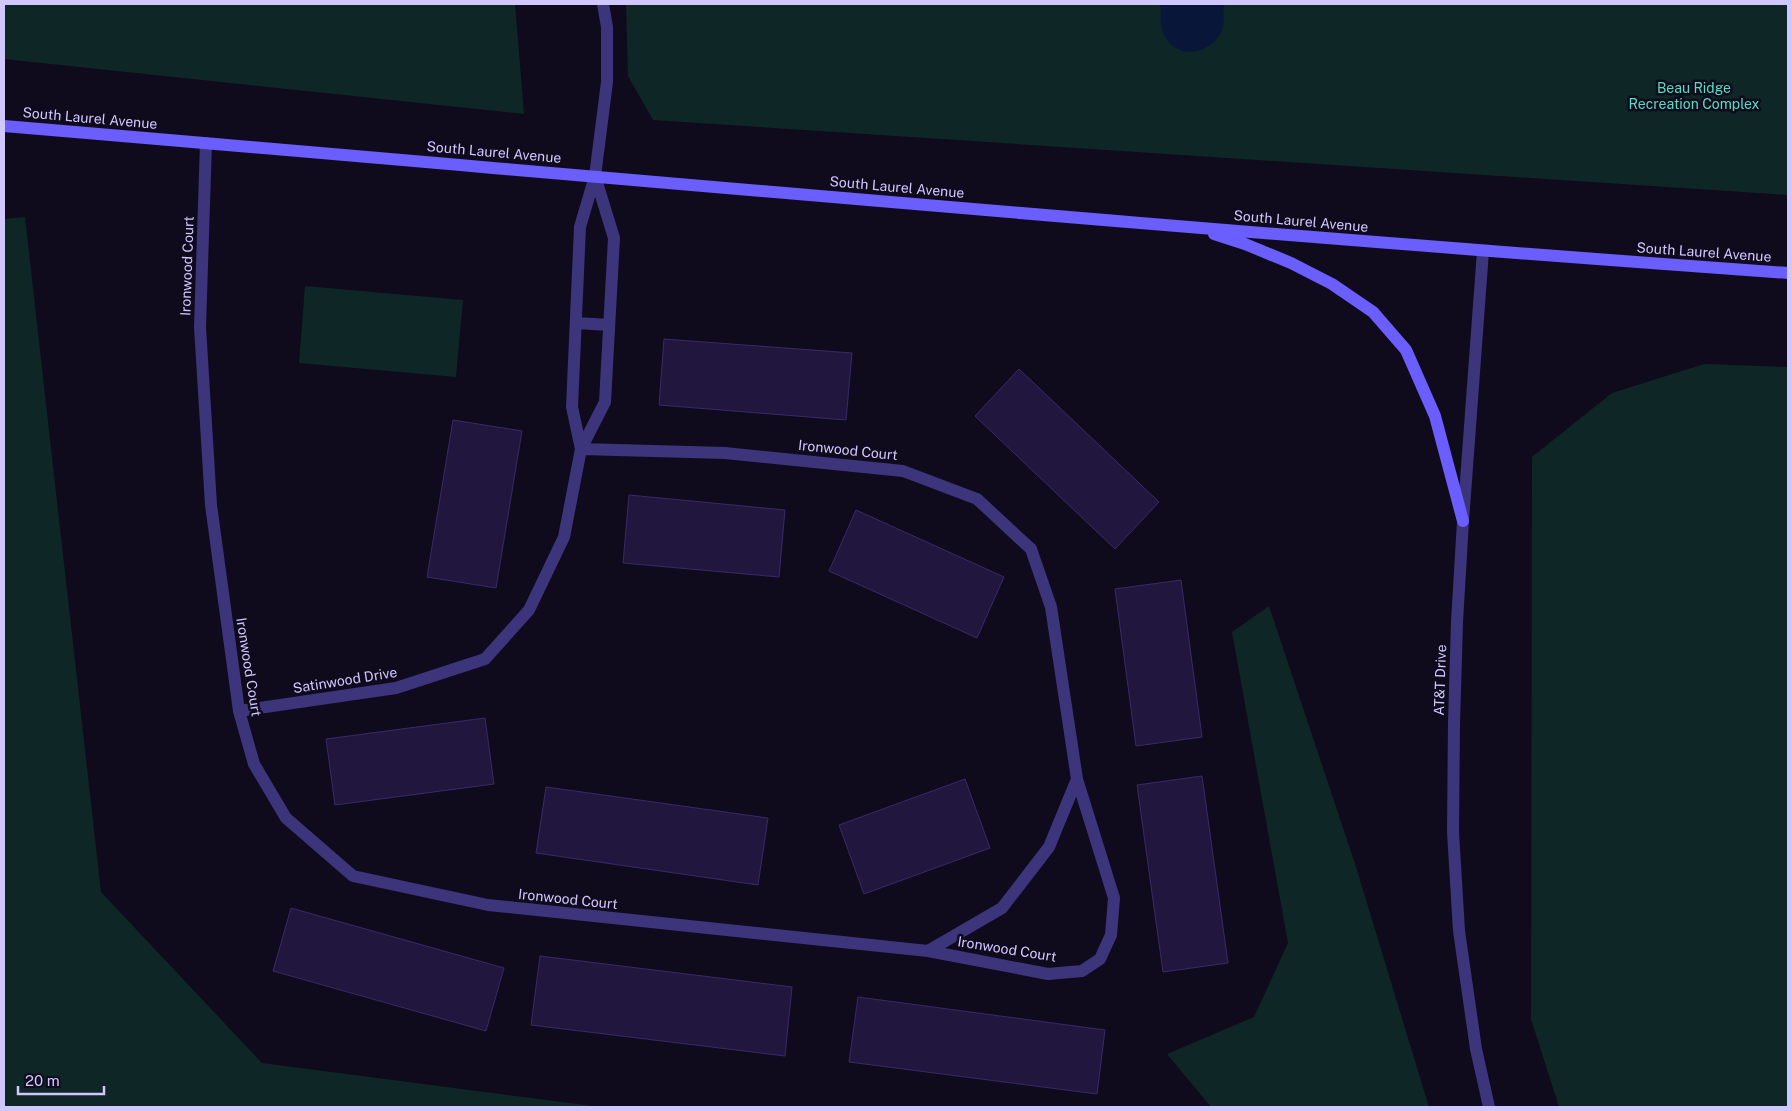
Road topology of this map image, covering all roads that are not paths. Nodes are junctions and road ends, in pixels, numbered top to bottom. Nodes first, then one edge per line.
1 (603, 4) edge
2 (4, 126) edge
3 (206, 143) junction
4 (595, 176) junction
5 (1190, 227) junction
6 (1483, 252) junction
7 (1788, 273) edge
8 (576, 323) junction
9 (609, 325) junction
10 (581, 449) junction
11 (1463, 521) junction
12 (239, 711) junction
13 (1077, 779) junction
14 (928, 951) junction
15 (1489, 1107) edge

1 - 4 street
2 - 3 main road, South Laurel Avenue
3 - 4 main road, South Laurel Avenue
3 - 12 street, Ironwood Court
4 - 5 main road, South Laurel Avenue
4 - 8 street, Satinwood Drive
4 - 9 street, Satinwood Drive
5 - 6 main road, South Laurel Avenue
5 - 11 main road
6 - 7 main road, South Laurel Avenue
6 - 11 street, AT&T Drive
8 - 9 street
8 - 10 street, Satinwood Drive
9 - 10 street, Satinwood Drive
10 - 12 street, Satinwood Drive
10 - 13 street, Ironwood Court
11 - 15 street, AT&T Drive
12 - 14 street, Ironwood Court
13 - 14 street, Ironwood Court
13 - 14 street, Ironwood Court

